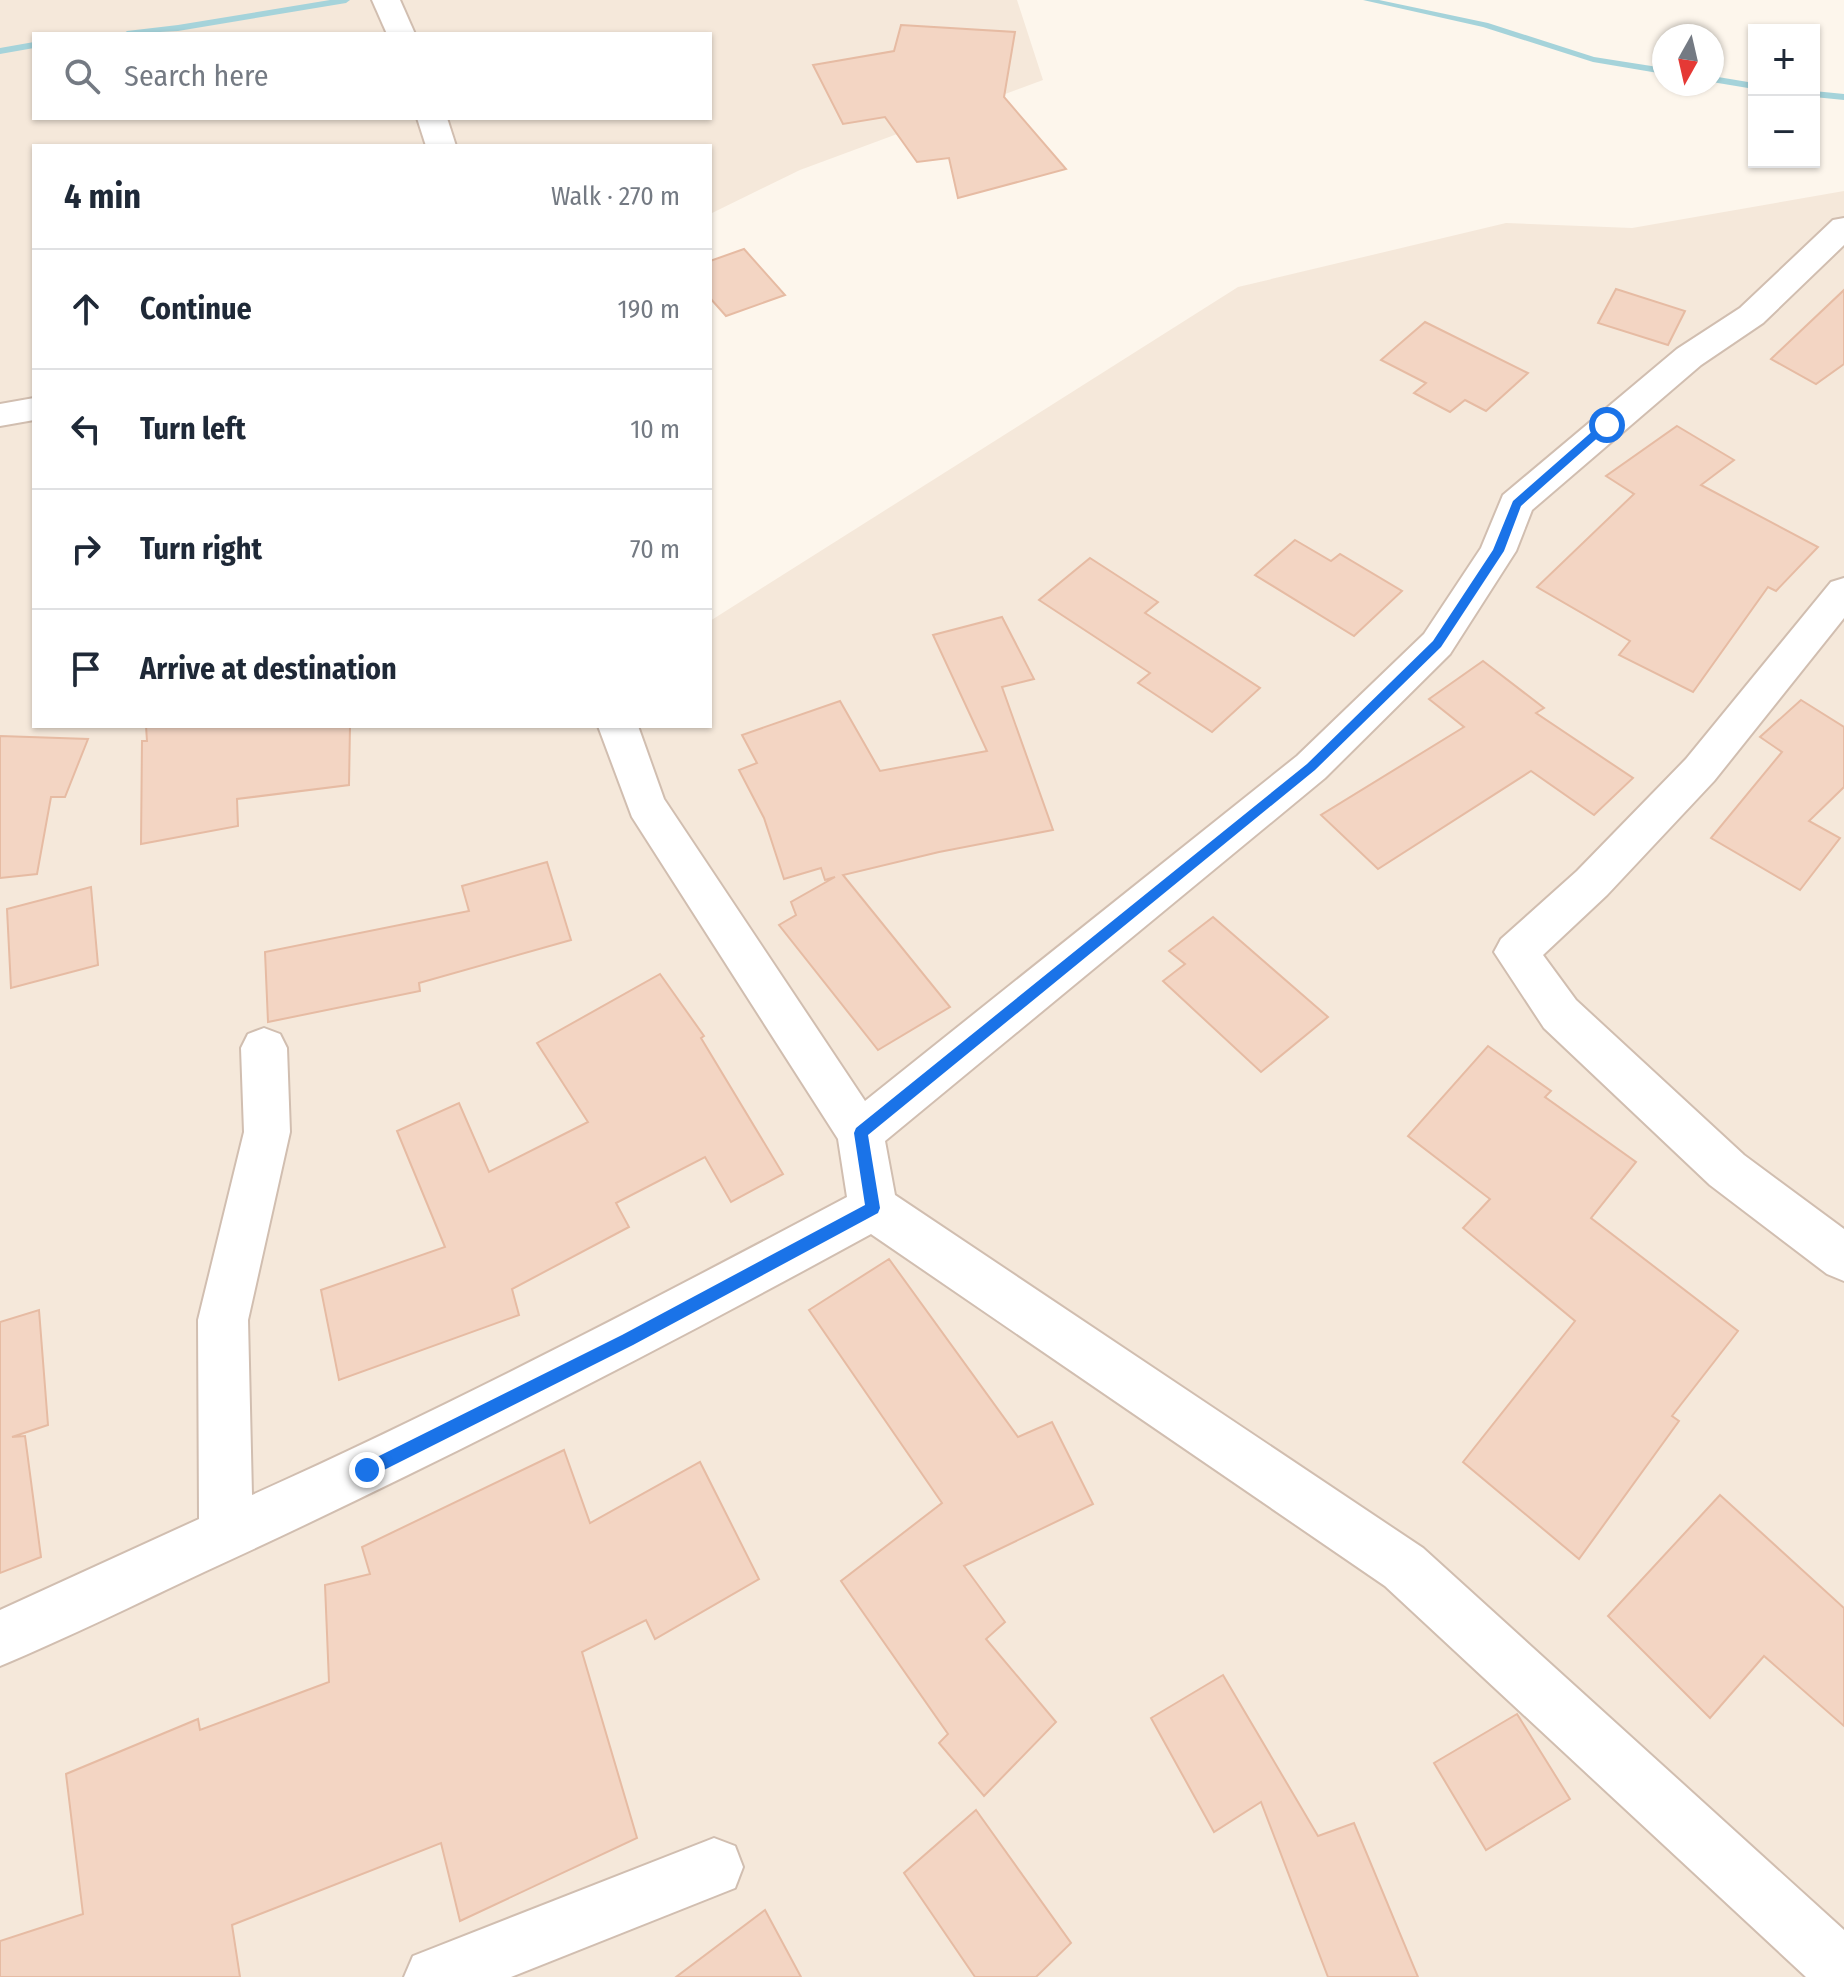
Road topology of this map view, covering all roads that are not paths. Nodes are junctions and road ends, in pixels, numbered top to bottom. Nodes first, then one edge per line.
1 (386, 0) edge
2 (400, 32) edge
3 (433, 120) edge
4 (440, 144) edge
5 (1844, 227) edge
6 (32, 409) edge
7 (0, 415) edge
8 (1844, 592) edge
9 (619, 728) edge
10 (264, 1048) dead end
11 (860, 1133) junction
12 (873, 1208) junction
13 (1844, 1258) edge
14 (226, 1537) junction
15 (0, 1638) edge
16 (714, 1867) dead end
17 (1844, 1971) edge
18 (434, 1977) edge

1 - 2 street
3 - 4 street
5 - 11 street
6 - 7 street
8 - 13 street
9 - 11 street
10 - 14 street
11 - 12 street
12 - 14 street
12 - 17 street
14 - 15 street
16 - 18 street

